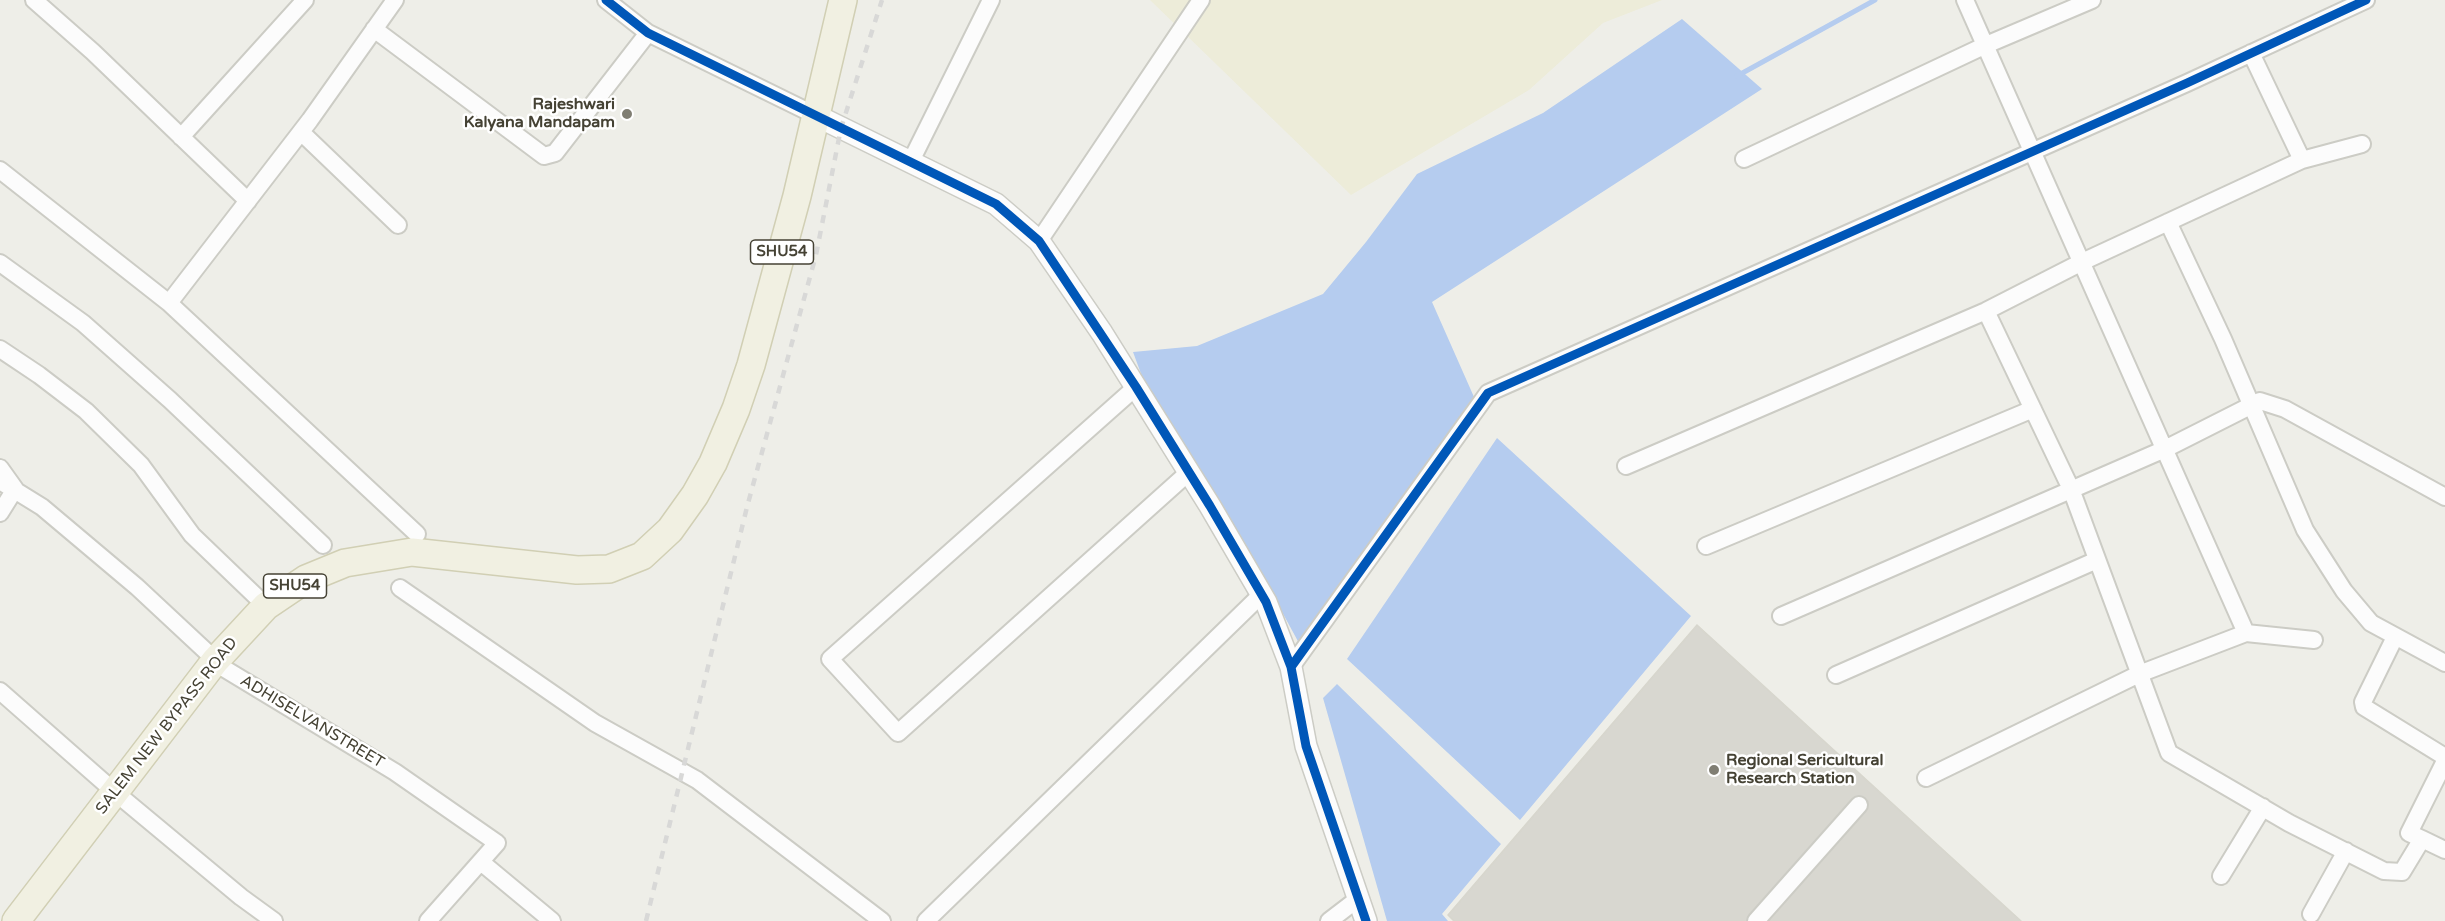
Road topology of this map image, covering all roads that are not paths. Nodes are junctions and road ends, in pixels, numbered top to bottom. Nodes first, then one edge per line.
1 (34, 0) edge
2 (395, 0) edge
3 (606, 0) edge
4 (843, 0) edge
5 (991, 0) edge
6 (1201, 0) edge
7 (1965, 0) edge
8 (2092, 0) edge
9 (2366, 0) edge
10 (299, 2) edge
11 (374, 29) junction
12 (648, 33) junction
13 (1986, 45) junction
14 (2251, 53) junction
15 (814, 115) junction
16 (301, 132) junction
17 (181, 136) junction
18 (2362, 144) dead end
19 (2033, 151) junction
20 (1744, 159) dead end
21 (2302, 160) junction
22 (910, 163) junction
23 (0, 170) edge
24 (248, 201) junction
25 (2168, 222) junction
26 (398, 225) dead end
27 (1039, 241) junction
28 (2082, 262) junction
29 (0, 264) edge
30 (169, 303) junction
31 (1986, 311) junction
32 (0, 350) edge
33 (1136, 387) junction
34 (2252, 405) junction
35 (2033, 410) junction
36 (2165, 449) junction
37 (1626, 466) dead end
38 (0, 468) edge
39 (1189, 472) junction
40 (0, 481) edge
41 (15, 489) junction
42 (2071, 489) junction
43 (695, 495) junction
44 (2445, 497) edge
45 (0, 513) edge
46 (417, 534) dead end
47 (323, 544) dead end
48 (1706, 546) dead end
49 (2097, 560) junction
50 (400, 588) dead end
51 (1262, 594) junction
52 (266, 606) junction
53 (1781, 616) dead end
54 (2246, 633) junction
55 (2395, 637) junction
56 (2314, 640) dead end
57 (2445, 663) edge
58 (220, 665) junction
59 (1291, 667) junction
60 (2139, 674) junction
61 (1836, 675) dead end
62 (0, 691) edge
63 (2445, 759) edge
64 (1926, 777) dead end
65 (120, 796) junction
66 (1859, 805) dead end
67 (2263, 807) junction
68 (2422, 839) junction
69 (2445, 850) edge
70 (2346, 851) junction
71 (481, 862) junction
72 (2221, 876) dead end
73 (1359, 898) junction
74 (2311, 914) dead end
75 (29, 918) edge
76 (875, 919) edge
77 (274, 921) edge
78 (428, 921) edge
79 (552, 921) edge
80 (926, 921) edge
81 (1329, 921) edge
82 (1366, 921) edge
83 (1755, 921) edge

1 - 17 street
2 - 11 street
3 - 12 street
4 - 15 main road, SALEM NEW BYPASS ROAD / SHU54
5 - 22 street
6 - 27 street
7 - 13 street
8 - 13 street
9 - 14 street
10 - 17 street
11 - 12 street
11 - 16 street
12 - 15 street
13 - 19 street
13 - 20 street
14 - 19 street
14 - 21 street
15 - 22 street
15 - 43 main road, SALEM NEW BYPASS ROAD / SHU54
16 - 24 street
16 - 26 street
17 - 24 street
18 - 21 street
19 - 28 street
19 - 59 street
21 - 25 street
22 - 27 street
23 - 30 street
24 - 30 street
25 - 28 street
25 - 34 street
27 - 33 street
28 - 31 street
28 - 36 street
29 - 47 street
30 - 46 street
31 - 35 street
31 - 37 street
32 - 52 street
33 - 39 street
33 - 39 street
34 - 36 street
34 - 44 street
34 - 55 street
35 - 42 street
35 - 48 street
36 - 42 street
36 - 54 street
38 - 41 street
39 - 51 street
40 - 41 street, ADHISELVANSTREET
41 - 45 street
41 - 58 street, ADHISELVANSTREET
42 - 49 street
42 - 53 street
43 - 52 main road, SALEM NEW BYPASS ROAD / SHU54
43 - 58 main road
49 - 60 street
49 - 61 street
50 - 76 street
51 - 59 street
51 - 80 street
52 - 58 main road, SALEM NEW BYPASS ROAD / SHU54
54 - 56 street
54 - 60 street
55 - 57 street
55 - 63 street
58 - 65 main road, SALEM NEW BYPASS ROAD / SHU54
58 - 71 street, ADHISELVANSTREET
59 - 73 street
60 - 64 street
60 - 67 street
62 - 65 street
63 - 68 street
65 - 75 main road, SALEM NEW BYPASS ROAD / SHU54
65 - 77 street
66 - 83 street
67 - 70 street
67 - 72 street
68 - 69 street
68 - 70 street
70 - 74 street
71 - 78 street, ADHISELVANSTREET
71 - 79 street
73 - 81 street
73 - 82 street

